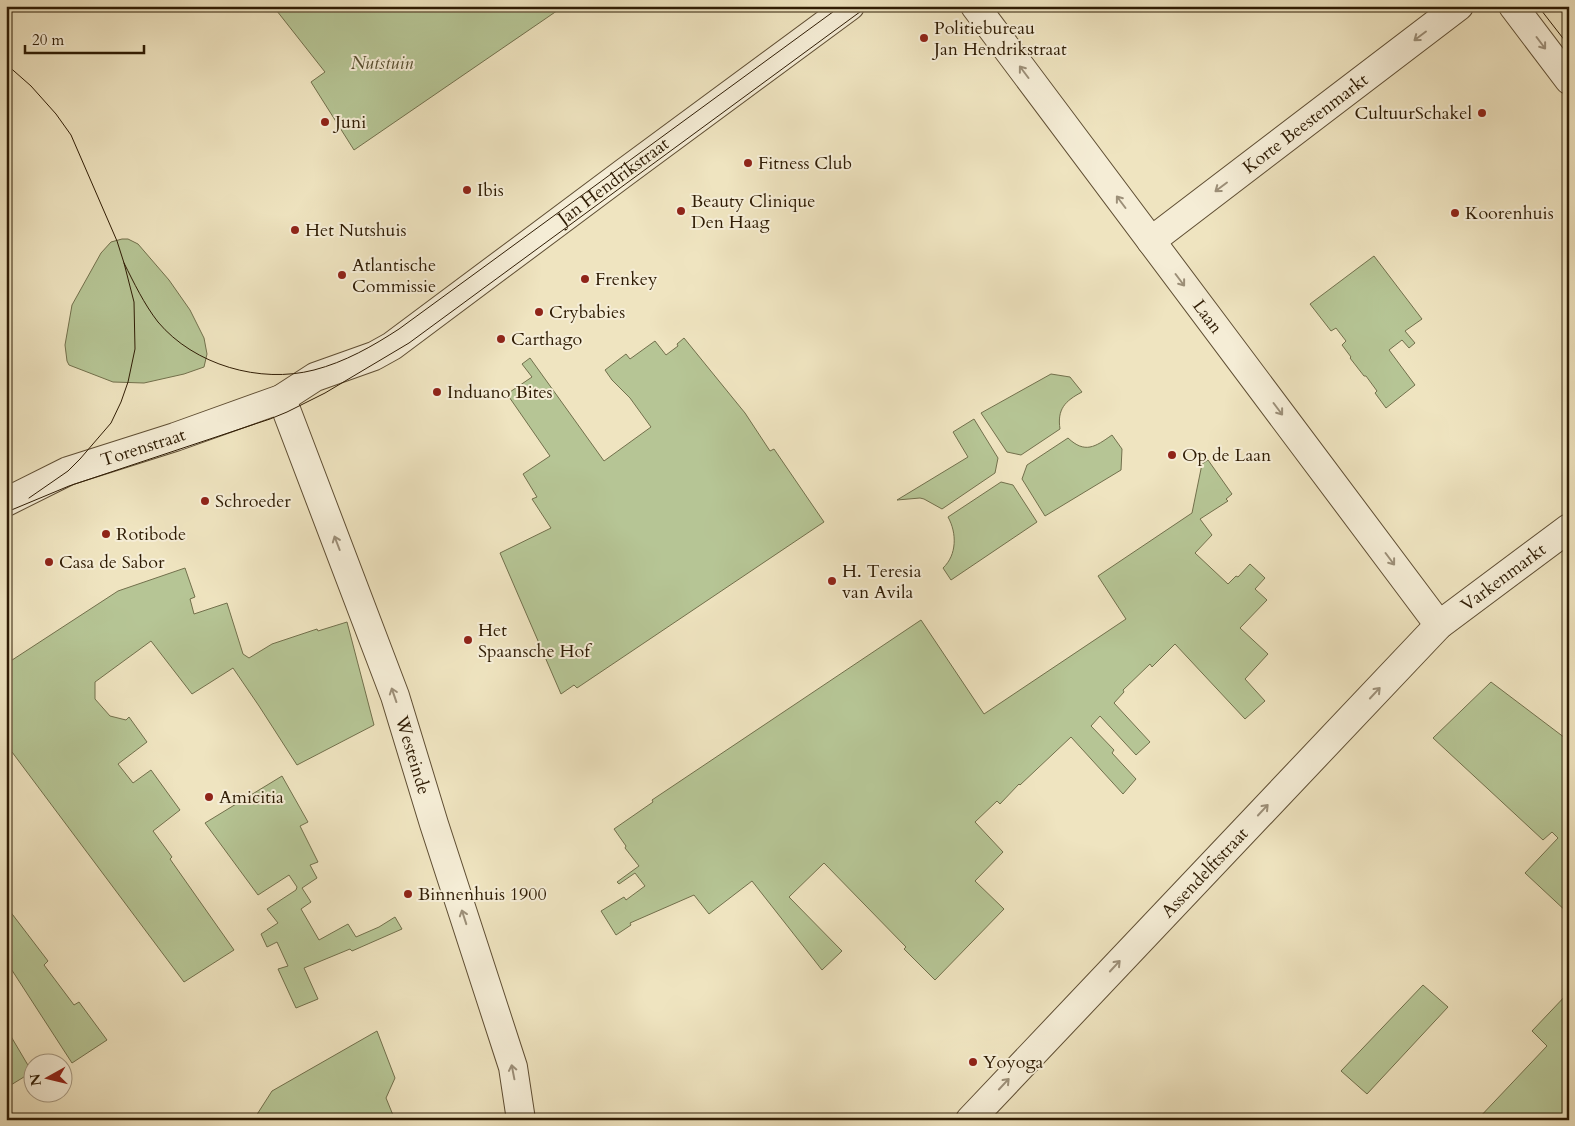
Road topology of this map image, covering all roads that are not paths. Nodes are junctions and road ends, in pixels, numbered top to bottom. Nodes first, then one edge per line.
1 (850, 6) edge
2 (975, 6) edge
3 (1459, 6) edge
4 (1512, 6) edge
5 (1569, 80) edge
6 (1151, 241) junction
7 (281, 399) junction
8 (6, 502) edge
9 (1569, 528) edge
10 (1439, 625) junction
11 (522, 1120) edge
12 (970, 1120) edge

1 - 7 street, Jan Hendrikstraat
6 -> 2 street, Laan
3 -> 6 street, Korte Beestenmarkt
4 -> 5 street
6 -> 10 street, Laan
7 - 8 street, Torenstraat
11 -> 7 street, Westeinde
9 - 10 street, Varkenmarkt
12 -> 10 street, Assendelftstraat

